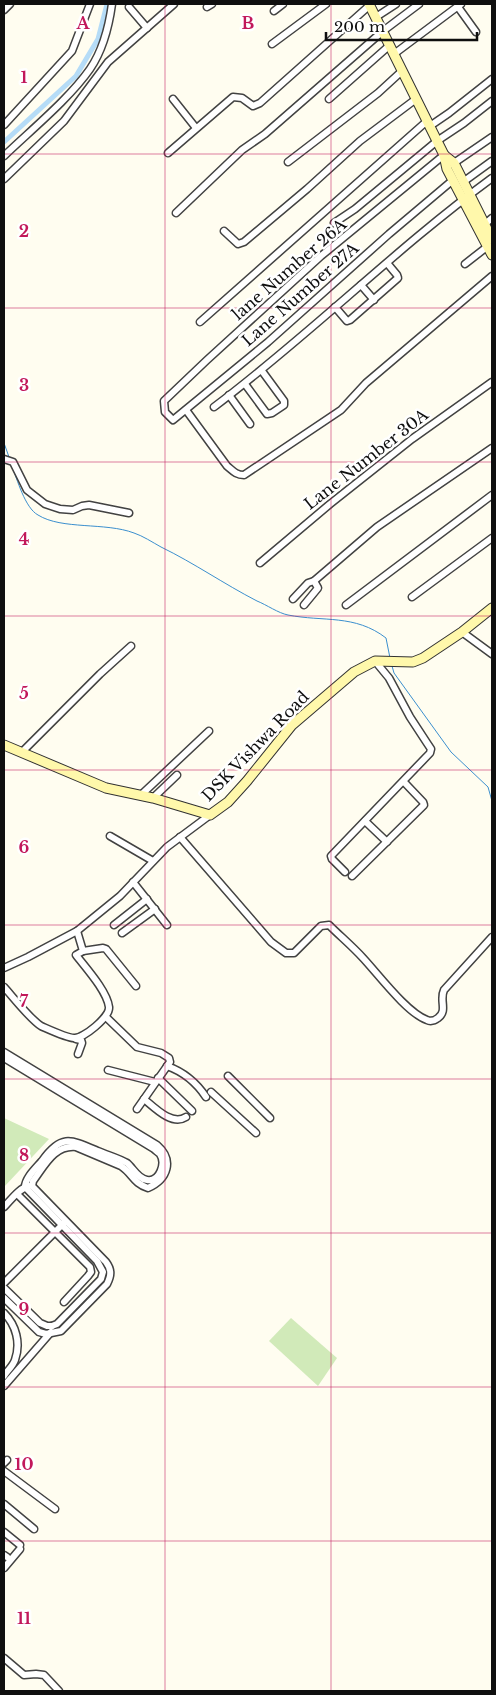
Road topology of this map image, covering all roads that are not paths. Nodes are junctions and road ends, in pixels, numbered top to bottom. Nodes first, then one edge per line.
1 (10, 4) edge
2 (90, 4) edge
3 (112, 4) edge
4 (174, 4) edge
5 (283, 4) edge
6 (326, 4) edge
7 (370, 4) edge
8 (396, 4) edge
9 (419, 4) edge
10 (460, 5) edge
11 (129, 7) dead end
12 (4, 10) edge
13 (274, 12) dead end
14 (376, 17) junction
15 (147, 28) junction
16 (383, 31) junction
17 (476, 32) dead end
18 (272, 44) dead end
19 (390, 45) junction
20 (394, 54) junction
21 (402, 71) junction
22 (492, 79) edge
23 (173, 99) dead end
24 (329, 99) dead end
25 (416, 99) junction
26 (492, 101) edge
27 (428, 124) junction
28 (4, 125) edge
29 (196, 128) junction
30 (492, 137) edge
31 (437, 140) junction
32 (168, 153) dead end
33 (444, 155) junction
34 (4, 156) edge
35 (492, 161) edge
36 (288, 162) dead end
37 (454, 164) junction
38 (492, 178) edge
39 (4, 179) edge
40 (453, 180) junction
41 (464, 182) junction
42 (466, 197) junction
43 (176, 213) dead end
44 (488, 221) edge
45 (334, 223) dead end
46 (224, 231) dead end
47 (491, 247) edge
48 (387, 263) junction
49 (465, 264) dead end
50 (492, 276) edge
51 (361, 285) junction
52 (374, 300) junction
53 (335, 308) junction
54 (200, 322) dead end
55 (262, 371) junction
56 (492, 382) edge
57 (245, 384) junction
58 (230, 395) junction
59 (214, 407) dead end
60 (186, 410) junction
61 (165, 412) joint
62 (250, 424) dead end
63 (492, 448) edge
64 (8, 460) edge
65 (492, 495) edge
66 (129, 513) dead end
67 (492, 538) edge
68 (260, 563) dead end
69 (314, 581) junction
70 (412, 597) dead end
71 (293, 599) dead end
72 (304, 605) dead end
73 (346, 605) dead end
74 (492, 608) edge
75 (462, 632) junction
76 (130, 646) dead end
77 (492, 654) edge
78 (378, 661) junction
79 (209, 731) dead end
80 (4, 745) edge
81 (22, 752) junction
82 (177, 775) dead end
83 (404, 782) junction
84 (141, 795) junction
85 (152, 798) junction
86 (210, 815) junction
87 (365, 821) junction
88 (110, 836) dead end
89 (180, 837) junction
90 (386, 842) junction
91 (153, 860) junction
92 (345, 872) dead end
93 (352, 876) dead end
94 (133, 882) junction
95 (147, 899) junction
96 (155, 909) junction
97 (114, 925) dead end
98 (167, 925) dead end
99 (77, 931) junction
100 (122, 933) dead end
101 (492, 937) edge
102 (83, 951) junction
103 (4, 968) edge
104 (136, 986) dead end
105 (4, 987) edge
106 (106, 1017) junction
107 (80, 1037) junction
108 (4, 1052) edge
109 (78, 1054) dead end
110 (4, 1058) edge
111 (167, 1066) junction
112 (108, 1070) dead end
113 (228, 1076) dead end
114 (157, 1080) junction
115 (59, 1088) junction
116 (212, 1092) dead end
117 (206, 1097) dead end
118 (144, 1099) junction
119 (137, 1109) dead end
120 (192, 1111) dead end
121 (186, 1117) dead end
122 (270, 1118) dead end
123 (256, 1134) dead end
124 (146, 1180) junction
125 (29, 1183) junction
126 (148, 1188) junction
127 (17, 1194) junction
128 (4, 1207) edge
129 (64, 1223) junction
130 (55, 1232) junction
131 (4, 1283) edge
132 (4, 1288) edge
133 (4, 1298) edge
134 (64, 1302) dead end
135 (4, 1313) edge
136 (52, 1326) junction
137 (51, 1334) junction
138 (4, 1376) edge
139 (4, 1386) edge
140 (4, 1471) edge
141 (4, 1504) edge
142 (55, 1509) dead end
143 (34, 1529) dead end
144 (4, 1532) edge
145 (4, 1568) edge
146 (4, 1658) edge
147 (59, 1691) edge

1 - 12 street
2 - 28 street
3 - 34 street
4 - 15 street
5 - 13 street
6 - 18 street
7 - 14 street
7 - 29 street
8 - 14 street
9 - 16 street
10 - 17 street
10 - 20 street
11 - 15 street
14 - 16 street
15 - 39 street
16 - 19 street
16 - 43 street
19 - 20 street
19 - 24 street
20 - 21 street
21 - 25 street
21 - 36 street
22 - 27 street
23 - 29 street
25 - 27 street
25 - 46 street
26 - 31 street
27 - 31 street
27 - 54 street
29 - 32 street
30 - 37 street
31 - 33 street
31 - 45 street
33 - 37 street
33 - 40 street
33 - 61 street, lane Number 26A
35 - 41 street
37 - 41 street
38 - 42 street
40 - 42 street
40 - 60 street, Lane Number 27A
41 - 42 street
42 - 44 street
42 - 47 street
42 - 48 street
44 - 47 street
47 - 49 street
48 - 51 street
48 - 52 street
50 - 60 street
51 - 52 street
51 - 53 street
52 - 53 street
53 - 55 street
55 - 57 street
55 - 57 street
56 - 68 street, Lane Number 30A
57 - 58 street
58 - 59 street
58 - 62 street
60 - 61 street, Lane Number 27A
63 - 69 street
64 - 66 street
65 - 73 street
67 - 70 street
69 - 71 street
69 - 72 street
74 - 75 street
75 - 77 street
75 - 78 street
76 - 81 street
78 - 83 street
78 - 86 street, DSK Vishwa Road
79 - 84 street
80 - 81 street
81 - 84 street
82 - 85 street
83 - 87 street
83 - 90 street
84 - 85 street
85 - 86 street
86 - 89 street, DSK Vishwa Road
87 - 90 street
87 - 92 street
88 - 91 street
89 - 91 street, DSK Vishwa Road
89 - 101 street
90 - 93 street
91 - 94 street, DSK Vishwa Road
94 - 95 street
94 - 99 street, DSK Vishwa Road
95 - 96 street
95 - 97 street
96 - 98 street
96 - 100 street
99 - 102 street
99 - 103 street, DSK Vishwa Road
102 - 104 street
102 - 106 street
105 - 107 street
106 - 107 street
106 - 111 street
107 - 109 street
108 - 115 street
110 - 115 street
111 - 114 street
111 - 117 street
112 - 114 street
113 - 122 street
114 - 118 street
114 - 120 street
115 - 124 street
115 - 126 street
116 - 123 street
118 - 119 street
118 - 121 street
124 - 125 street
124 - 126 street
125 - 126 street
125 - 127 street
125 - 129 street
127 - 128 street
127 - 130 street
129 - 130 street
129 - 136 street
129 - 137 street
130 - 131 street
130 - 134 street
132 - 136 street
133 - 137 street
135 - 138 street
136 - 137 street
137 - 139 street
140 - 142 street
141 - 143 street
144 - 145 street
146 - 147 street

